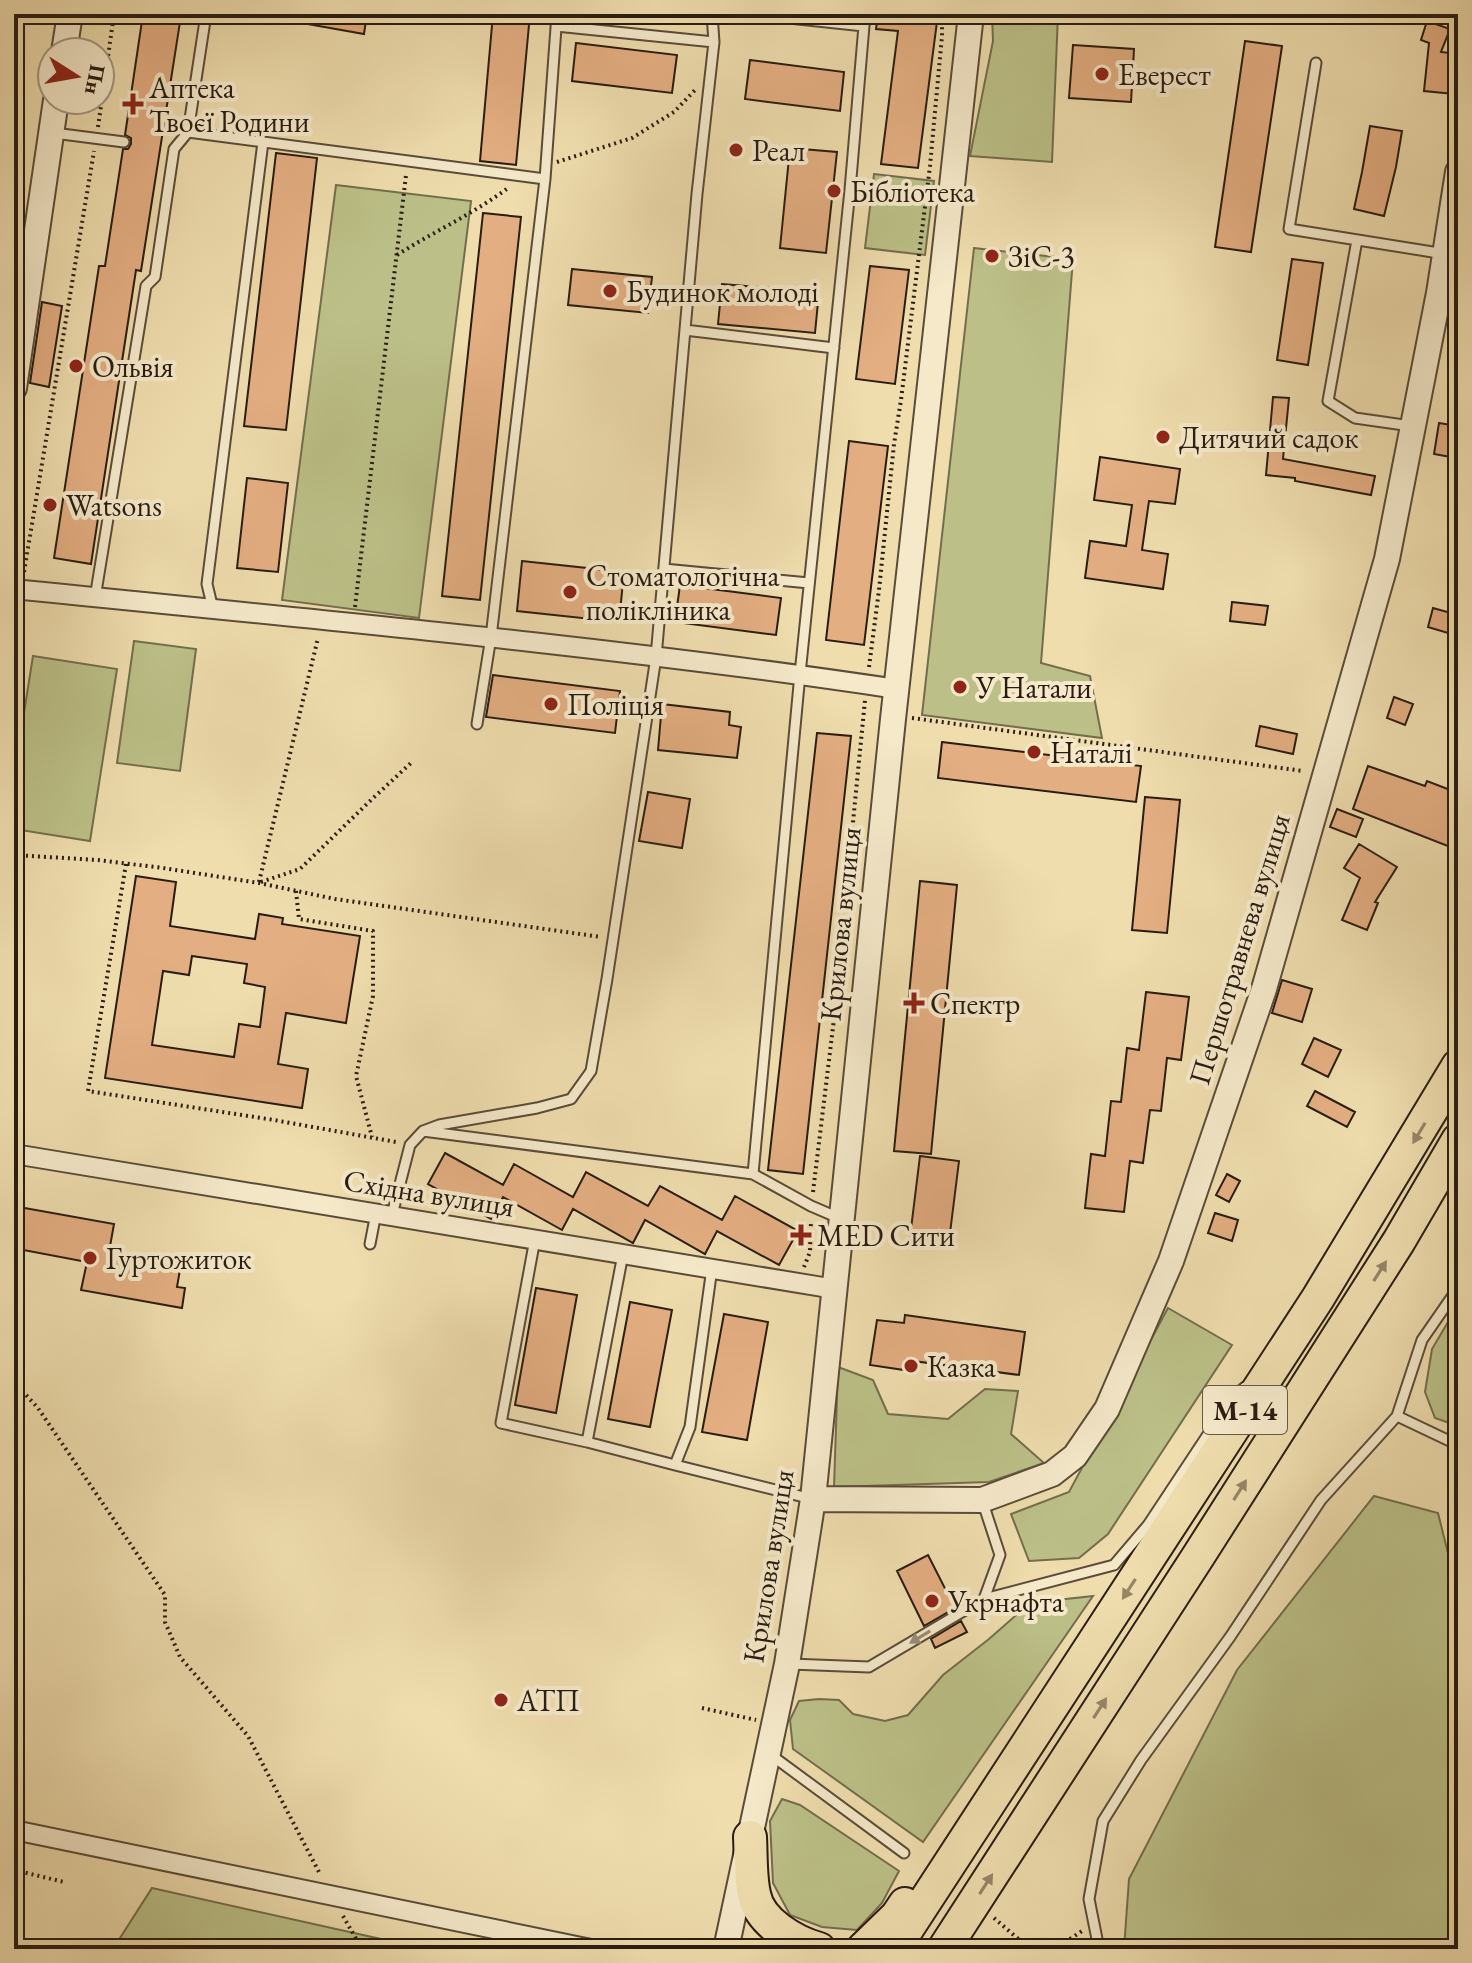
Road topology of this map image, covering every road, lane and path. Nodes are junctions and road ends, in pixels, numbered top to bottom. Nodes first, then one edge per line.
1 (70, 14) edge
2 (114, 14) edge
3 (206, 14) edge
4 (557, 14) edge
5 (712, 14) edge
6 (750, 14) edge
7 (865, 14) edge
8 (942, 14) edge
9 (971, 14) edge
10 (556, 26) junction
11 (864, 26) junction
12 (67, 36) edge
13 (714, 42) junction
14 (1316, 63) dead end
15 (710, 73) junction
16 (54, 116) edge
17 (51, 132) junction
18 (188, 132) junction
19 (96, 138) junction
20 (124, 142) dead end
21 (263, 142) junction
22 (160, 146) dead end
23 (174, 149) junction
24 (408, 161) junction
25 (546, 165) junction
26 (1458, 172) edge
27 (524, 176) junction
28 (545, 179) junction
29 (1357, 240) junction
30 (1445, 254) junction
31 (397, 255) junction
32 (19, 315) edge
33 (685, 330) junction
34 (834, 348) junction
35 (14, 388) edge
36 (1413, 426) junction
37 (664, 569) junction
38 (809, 583) junction
39 (18, 590) edge
40 (95, 598) junction
41 (213, 609) junction
42 (322, 620) junction
43 (353, 623) junction
44 (491, 637) junction
45 (14, 642) edge
46 (656, 657) junction
47 (800, 674) junction
48 (867, 685) junction
49 (897, 689) junction
50 (906, 717) dead end
51 (477, 724) dead end
52 (412, 762) dead end
53 (1325, 774) junction
54 (14, 855) edge
55 (126, 864) junction
56 (259, 883) junction
57 (296, 891) junction
58 (613, 938) junction
59 (1458, 1066) edge
60 (423, 1131) junction
61 (372, 1138) junction
62 (1458, 1140) edge
63 (410, 1145) junction
64 (14, 1154) edge
65 (753, 1174) junction
66 (811, 1206) junction
67 (384, 1214) junction
68 (842, 1220) junction
69 (535, 1239) junction
70 (370, 1244) dead end
71 (623, 1253) junction
72 (712, 1268) junction
73 (802, 1273) dead end
74 (1458, 1288) edge
75 (835, 1289) junction
76 (1276, 1363) junction
77 (14, 1382) edge
78 (1397, 1416) junction
79 (587, 1442) junction
80 (1458, 1445) edge
81 (675, 1465) junction
82 (813, 1499) junction
83 (982, 1500) junction
84 (984, 1599) junction
85 (787, 1664) junction
86 (702, 1708) dead end
87 (774, 1724) junction
88 (1024, 1750) junction
89 (768, 1753) junction
90 (14, 1830) edge
91 (750, 1837) junction
92 (904, 1853) dead end
93 (14, 1870) edge
94 (64, 1882) dead end
95 (331, 1895) junction
96 (994, 1918) dead end
97 (1093, 1922) junction
98 (362, 1949) edge
99 (590, 1949) edge
100 (726, 1949) edge
101 (819, 1949) edge
102 (863, 1949) edge
103 (894, 1949) edge
104 (944, 1949) edge
105 (1030, 1949) edge
106 (1055, 1949) edge
107 (1099, 1949) edge

1 - 12 street
2 - 19 path
3 - 18 lane
4 - 10 lane
5 - 13 lane
6 - 11 lane
7 - 11 lane
8 - 48 path
9 - 49 street, Крилова вулиця
10 - 13 lane
10 - 25 lane
11 - 34 lane
13 - 15 lane
14 - 29 lane
15 - 25 path
15 - 33 lane
16 - 17 street
17 - 19 lane
17 - 32 street
18 - 21 lane
18 - 23 lane
19 - 20 lane
19 - 39 path
21 - 24 lane
21 - 41 lane
22 - 23 lane
23 - 40 lane
24 - 27 lane
24 - 31 path
25 - 28 lane
26 - 30 street, Першотравнева вулиця
27 - 28 lane
27 - 31 path
28 - 44 lane
29 - 30 lane
29 - 36 lane
30 - 36 street, Першотравнева вулиця
31 - 43 path
32 - 35 street
33 - 34 lane
33 - 37 lane
34 - 38 lane
36 - 53 street, Першотравнева вулиця
37 - 38 lane
37 - 46 lane
38 - 47 lane
39 - 40 street
39 - 45 path
40 - 41 street
41 - 42 street
42 - 43 street
42 - 56 path
43 - 44 street
44 - 46 street
44 - 51 lane
46 - 47 street
46 - 58 lane
47 - 48 street
47 - 65 lane
48 - 49 street
48 - 66 path
49 - 68 street, Крилова вулиця
50 - 53 path
52 - 56 path
53 - 83 street, Першотравнева вулиця
54 - 55 path
55 - 56 path
55 - 61 path
56 - 57 path
57 - 58 path
57 - 61 path
58 - 60 lane
59 -> 76 highway, М-14
60 - 63 lane
60 - 65 lane
61 - 63 path
104 -> 62 highway, М-14
63 - 67 lane
64 - 67 street, Східна вулиця
65 - 66 lane
66 - 68 lane
66 - 73 path
67 - 69 street, Східна вулиця
67 - 70 lane
68 - 75 street, Крилова вулиця
69 - 71 street, Східна вулиця
69 - 79 lane
71 - 72 street, Східна вулиця
71 - 79 lane
72 - 75 street, Східна вулиця
72 - 81 lane
74 - 78 lane
75 - 82 street, Крилова вулиця
76 - 84 lane
76 -> 88 highway, М-14
77 - 95 path
78 - 80 lane
78 - 97 lane
79 - 81 lane
81 - 82 lane
82 - 83 street, Першотравнева вулиця
82 - 85 street, Крилова вулиця
83 - 84 lane
84 -> 85 lane
85 - 87 street, Крилова вулиця
86 - 87 path
87 - 89 street, Крилова вулиця
88 - 102 highway
88 - 103 highway, М-14
89 - 91 street, Крилова вулиця
89 - 92 lane
90 - 95 street
91 - 100 street, Крилова вулиця
91 - 101 highway
93 - 94 path
95 - 98 path
95 - 99 street
96 - 105 path
97 - 106 path
97 - 107 lane

